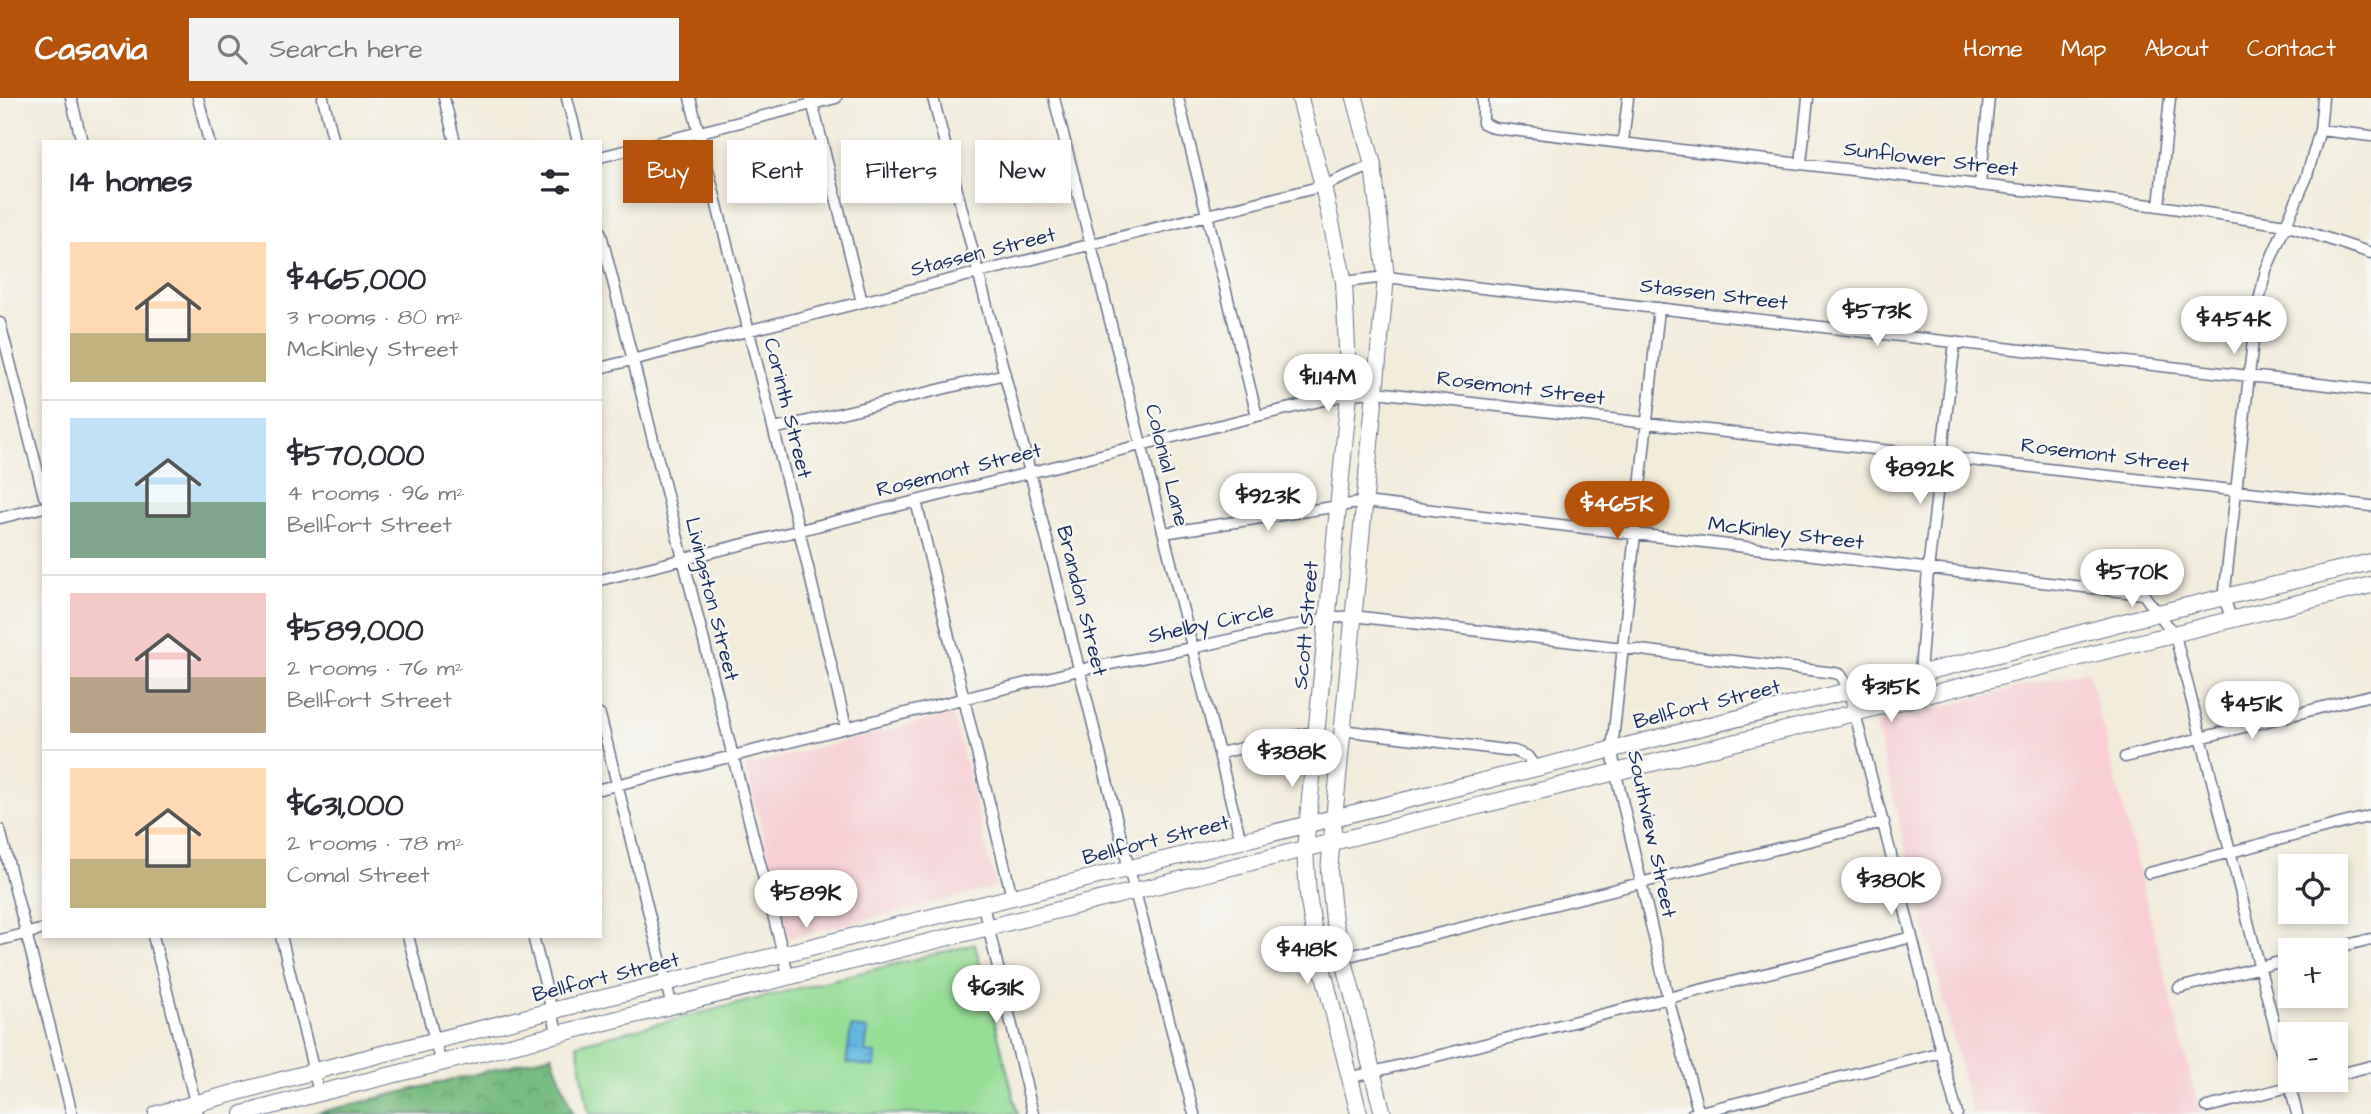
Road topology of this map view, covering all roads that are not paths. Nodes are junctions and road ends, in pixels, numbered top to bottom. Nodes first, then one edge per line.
1 (71, 98) edge
2 (198, 98) edge
3 (323, 98) edge
4 (444, 98) edge
5 (567, 98) edge
6 (690, 98) edge
7 (836, 98) edge
8 (933, 98) edge
9 (1054, 98) edge
10 (1178, 98) edge
11 (1300, 98) edge
12 (1355, 98) edge
13 (1483, 98) edge
14 (1628, 98) edge
15 (1808, 98) edge
16 (1989, 98) edge
17 (2170, 98) edge
18 (2323, 98) edge
19 (811, 101) edge
20 (2319, 131) junction
21 (699, 132) junction
22 (2371, 136) edge
23 (82, 140) edge
24 (208, 140) edge
25 (334, 140) edge
26 (454, 140) edge
27 (578, 140) edge
28 (1623, 142) junction
29 (602, 156) edge
30 (1801, 163) junction
31 (1373, 165) junction
32 (1980, 184) junction
33 (1323, 186) junction
34 (2159, 206) junction
35 (1207, 216) junction
36 (2286, 225) junction
37 (602, 238) edge
38 (1092, 245) junction
39 (2371, 253) edge
40 (978, 273) junction
41 (1386, 277) junction
42 (1344, 282) junction
43 (862, 302) junction
44 (1659, 307) junction
45 (0, 323) edge
46 (749, 331) junction
47 (1955, 342) junction
48 (633, 360) junction
49 (602, 368) edge
50 (1005, 373) junction
51 (2248, 375) junction
52 (2371, 390) edge
53 (1376, 392) junction
54 (1349, 394) junction
55 (1257, 416) junction
56 (1646, 422) junction
57 (774, 429) junction
58 (1142, 444) junction
59 (1942, 455) junction
60 (1030, 472) junction
61 (42, 488) edge
62 (2236, 490) junction
63 (916, 501) junction
64 (1365, 502) junction
65 (2371, 506) edge
66 (42, 508) edge
67 (1338, 508) junction
68 (0, 518) edge
69 (799, 530) junction
70 (1164, 533) junction
71 (1634, 535) junction
72 (682, 559) junction
73 (2371, 562) edge
74 (1928, 570) junction
75 (602, 579) edge
76 (2371, 585) edge
77 (2224, 598) junction
78 (2158, 613) junction
79 (1353, 616) junction
80 (1328, 618) junction
81 (2232, 620) junction
82 (2175, 635) junction
83 (2047, 642) junction
84 (1192, 648) junction
85 (1622, 648) junction
86 (2053, 665) junction
87 (1079, 670) junction
88 (1920, 673) junction
89 (1849, 690) junction
90 (2371, 695) edge
91 (963, 699) junction
92 (1918, 699) junction
93 (1855, 713) junction
94 (1731, 720) junction
95 (602, 723) edge
96 (846, 727) junction
97 (1340, 730) junction
98 (1317, 731) junction
99 (2203, 737) junction
100 (1737, 743) junction
101 (1612, 750) junction
102 (1220, 753) junction
103 (732, 756) junction
104 (2125, 757) dead end
105 (1536, 768) junction
106 (1616, 774) junction
107 (1495, 778) junction
108 (618, 785) junction
109 (602, 789) edge
110 (1501, 802) junction
111 (2371, 816) edge
112 (1332, 819) junction
113 (1884, 822) junction
114 (1307, 825) junction
115 (0, 830) edge
116 (1241, 841) junction
117 (1330, 844) junction
118 (1305, 850) junction
119 (2231, 852) junction
120 (1129, 869) junction
121 (2149, 873) dead end
122 (1642, 883) junction
123 (1135, 892) junction
124 (1012, 897) junction
125 (983, 905) junction
126 (988, 929) junction
127 (42, 930) edge
128 (26, 934) junction
129 (1912, 937) junction
130 (154, 938) edge
131 (281, 938) edge
132 (408, 938) edge
133 (533, 938) edge
134 (2371, 939) edge
135 (0, 940) edge
136 (2348, 945) edge
137 (783, 955) junction
138 (1343, 958) junction
139 (2278, 962) edge
140 (1321, 963) junction
141 (2260, 967) junction
142 (789, 978) junction
143 (666, 983) junction
144 (2179, 988) dead end
145 (1668, 998) junction
146 (672, 1007) junction
147 (551, 1011) junction
148 (558, 1035) junction
149 (2278, 1039) edge
150 (434, 1041) junction
151 (1942, 1052) junction
152 (441, 1064) junction
153 (2371, 1066) edge
154 (314, 1071) junction
155 (1373, 1072) junction
156 (2348, 1072) edge
157 (1349, 1078) junction
158 (2278, 1090) edge
159 (2291, 1092) edge
160 (319, 1093) junction
161 (2207, 1107) dead end
162 (197, 1109) edge
163 (72, 1114) edge
164 (157, 1114) edge
165 (243, 1114) edge
166 (1033, 1114) edge
167 (1194, 1114) edge
168 (1359, 1114) edge
169 (1383, 1114) edge
170 (1697, 1114) edge
171 (1957, 1114) edge
172 (2297, 1114) edge

1 - 23 street
2 - 24 street
3 - 25 street
4 - 26 street
5 - 27 street
6 - 21 street, Corinth Street
7 - 19 street
8 - 40 street, Brandon Street
9 - 38 street, Colonial Lane
10 - 35 street
11 - 33 main road, Scott Street
12 - 31 main road
13 - 28 street, Sunflower Street
14 - 28 street
15 - 30 street
16 - 32 street
17 - 34 street
18 - 20 street
19 - 21 street
19 - 43 street
20 - 22 street
20 - 36 street
21 - 29 street
21 - 46 street, Corinth Street
28 - 30 street, Sunflower Street
30 - 32 street, Sunflower Street
31 - 33 street, Stassen Street
31 - 41 main road
32 - 34 street, Sunflower Street
33 - 35 street, Stassen Street
33 - 42 main road, Scott Street
34 - 36 street, Sunflower Street
35 - 38 street, Stassen Street
35 - 55 street
36 - 39 street, Sunflower Street
36 - 51 street
37 - 48 street, Livingston Street
38 - 40 street, Stassen Street
38 - 58 street, Colonial Lane
40 - 43 street, Stassen Street
40 - 50 street, Brandon Street
41 - 42 street, Stassen Street
41 - 44 street, Stassen Street
41 - 53 main road
42 - 54 main road, Scott Street
43 - 46 street, Stassen Street
44 - 47 street, Stassen Street
44 - 56 street, Southview Street
45 - 61 street
46 - 48 street, Stassen Street
46 - 57 street, Corinth Street
47 - 51 street, Stassen Street
47 - 59 street
48 - 49 street, Stassen Street
48 - 72 street, Livingston Street
50 - 57 street
50 - 60 street, Brandon Street
51 - 52 street, Stassen Street
51 - 62 street
53 - 54 street, Rosemont Street
53 - 56 street, Rosemont Street
53 - 64 main road
54 - 55 street, Rosemont Street
54 - 67 main road, Scott Street
55 - 58 street, Rosemont Street
56 - 59 street, Rosemont Street
56 - 71 street, Southview Street
57 - 69 street, Corinth Street
58 - 60 street, Rosemont Street
58 - 70 street, Colonial Lane
59 - 62 street, Rosemont Street
59 - 74 street
60 - 63 street, Rosemont Street
60 - 87 street, Brandon Street
62 - 65 street, Rosemont Street
62 - 77 street
63 - 69 street, Rosemont Street
63 - 91 street
64 - 67 street, McKinley Street
64 - 71 street, McKinley Street
64 - 79 main road
66 - 68 street
67 - 70 street, McKinley Street
67 - 80 main road, Scott Street
69 - 72 street, Rosemont Street
69 - 96 street, Corinth Street
70 - 84 street, Colonial Lane
71 - 74 street, McKinley Street
71 - 85 street, Southview Street
72 - 75 street, Rosemont Street
72 - 103 street, Livingston Street
73 - 77 main road, Bellfort Street
74 - 78 street, McKinley Street
74 - 88 street
76 - 81 main road
77 - 78 main road, Bellfort Street
77 - 81 street
78 - 82 street, McKinley Street
78 - 83 main road, Bellfort Street
79 - 80 street, Shelby Circle
79 - 85 street, Shelby Circle
79 - 97 main road
80 - 84 street, Shelby Circle
80 - 98 main road, Scott Street
81 - 82 main road
82 - 86 main road
82 - 99 street
83 - 86 main road
83 - 88 main road, Bellfort Street
84 - 87 street, Shelby Circle
84 - 102 street, Colonial Lane
85 - 89 street, Shelby Circle
85 - 101 street, Southview Street
86 - 92 main road
87 - 91 street, Shelby Circle
87 - 120 street, Brandon Street
88 - 89 main road, Bellfort Street
88 - 92 street
89 - 93 street
89 - 94 main road, Bellfort Street
90 - 99 street
91 - 96 street, Shelby Circle
91 - 124 street
92 - 93 main road
93 - 100 main road
93 - 113 street
94 - 100 main road
94 - 101 main road, Bellfort Street
95 - 108 street
96 - 103 street, Shelby Circle
97 - 105 street
97 - 112 main road
98 - 102 street
98 - 114 main road, Scott Street
99 - 104 street
99 - 119 street
100 - 106 main road
101 - 105 main road, Bellfort Street
101 - 106 street, Southview Street
102 - 116 street, Colonial Lane
103 - 108 street, Shelby Circle
103 - 137 street, Livingston Street
105 - 107 main road, Bellfort Street
106 - 110 main road
106 - 122 street, Southview Street
107 - 110 main road
107 - 112 main road, Bellfort Street
108 - 109 street, Shelby Circle
108 - 143 street
110 - 117 main road
111 - 119 street
112 - 114 main road, Bellfort Street
112 - 117 main road
113 - 122 street
113 - 129 street
114 - 116 main road, Bellfort Street
114 - 118 main road, Scott Street
115 - 128 street
116 - 120 main road, Bellfort Street
117 - 118 main road
117 - 138 main road
118 - 123 main road
118 - 140 main road, Scott Street
119 - 121 street
119 - 141 street
120 - 123 street, Brandon Street
120 - 124 main road, Bellfort Street
122 - 138 street
122 - 145 street, Southview Street
123 - 126 main road
123 - 167 street, Brandon Street
124 - 125 main road, Bellfort Street
125 - 126 street
125 - 137 main road, Bellfort Street
126 - 142 main road
126 - 166 street
127 - 128 street
128 - 135 street
128 - 163 street
129 - 145 street
129 - 151 street
130 - 162 street
131 - 154 street
132 - 150 street
133 - 147 street
134 - 136 street
137 - 142 street, Livingston Street
137 - 143 main road, Bellfort Street
138 - 140 street
138 - 155 main road
139 - 141 street
140 - 157 main road, Scott Street
141 - 144 street
141 - 149 street
142 - 146 main road
143 - 146 street
143 - 147 main road, Bellfort Street
145 - 155 street
145 - 170 street, Southview Street
146 - 148 main road
147 - 148 street
147 - 150 main road, Bellfort Street
148 - 152 main road
150 - 152 street
150 - 154 main road, Bellfort Street
151 - 170 street
151 - 171 street
152 - 160 main road
153 - 156 street
154 - 160 street
154 - 162 main road, Bellfort Street
155 - 157 street
155 - 169 main road
157 - 168 main road, Scott Street
158 - 161 street
159 - 172 street
160 - 165 main road
162 - 164 main road, Bellfort Street

